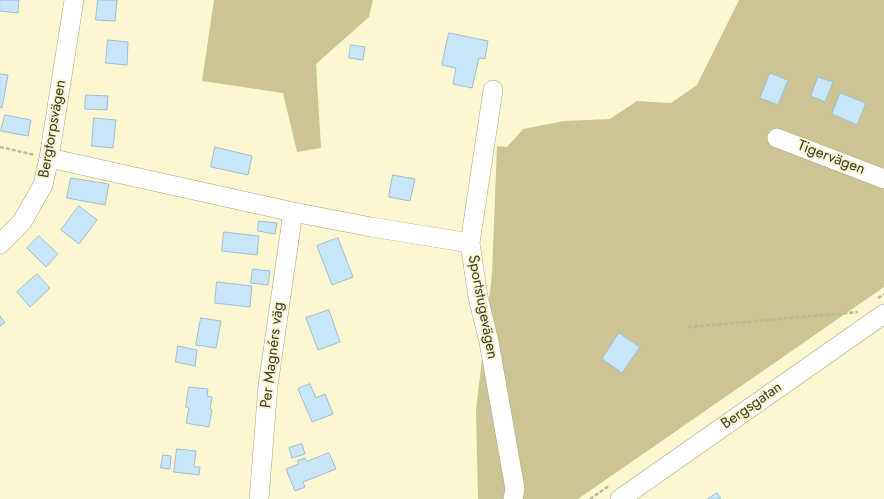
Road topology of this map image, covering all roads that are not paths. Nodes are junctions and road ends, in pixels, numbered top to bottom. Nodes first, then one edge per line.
1 (74, 0) edge
2 (493, 90) dead end
3 (777, 138) dead end
4 (49, 158) junction
5 (884, 179) edge
6 (293, 212) junction
7 (470, 243) junction
8 (0, 244) edge
9 (884, 314) edge
10 (259, 499) edge
11 (513, 499) edge
12 (620, 499) edge

1 - 4 street, Bergtorpsvägen
2 - 7 street, Sportstugevägen
3 - 5 street, Tigervägen
4 - 6 street
4 - 8 street, Bergtorpsvägen
6 - 7 street
6 - 10 street, Per Magnérs väg
7 - 11 street, Sportstugevägen
9 - 12 street, Bergsgatan

